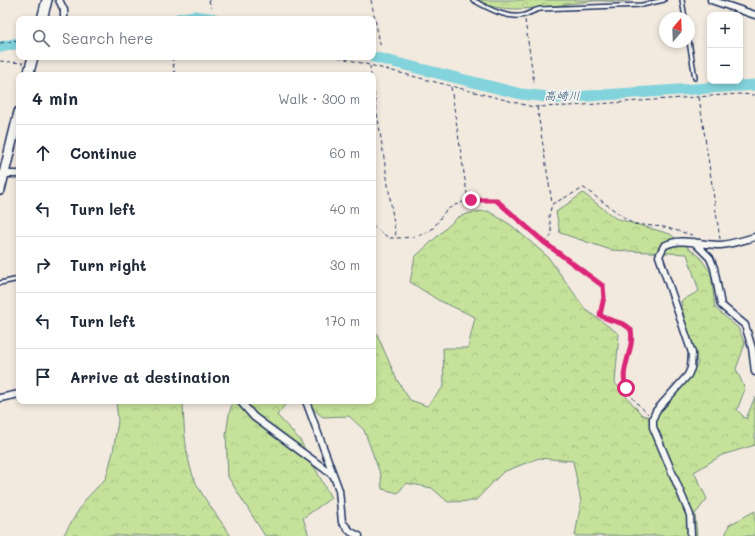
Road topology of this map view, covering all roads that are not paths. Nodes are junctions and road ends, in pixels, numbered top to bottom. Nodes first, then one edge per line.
1 (47, 0) edge
2 (59, 0) edge
3 (473, 0) edge
4 (664, 0) edge
5 (682, 0) edge
6 (711, 0) edge
7 (684, 12) edge
8 (755, 15) edge
9 (43, 16) edge
10 (64, 16) edge
11 (690, 48) edge
12 (32, 60) edge
13 (29, 72) edge
14 (695, 78) dead end
15 (16, 124) edge
16 (3, 174) junction
17 (16, 174) edge
18 (0, 190) edge
19 (755, 238) edge
20 (695, 240) junction
21 (16, 279) edge
22 (0, 282) edge
23 (755, 372) edge
24 (16, 395) edge
25 (0, 398) edge
26 (243, 404) edge
27 (307, 404) edge
28 (333, 475) junction
29 (359, 536) edge
30 (691, 536) edge

1 - 9 main road
2 - 10 street
3 - 4 lane
5 - 7 lane
6 - 8 street
11 - 14 lane
12 - 13 main road, bridge
15 - 16 main road
16 - 17 street
16 - 18 main road
19 - 20 street
20 - 23 street
20 - 30 street
21 - 22 lane
24 - 25 street
26 - 28 street
27 - 28 street
28 - 29 street

